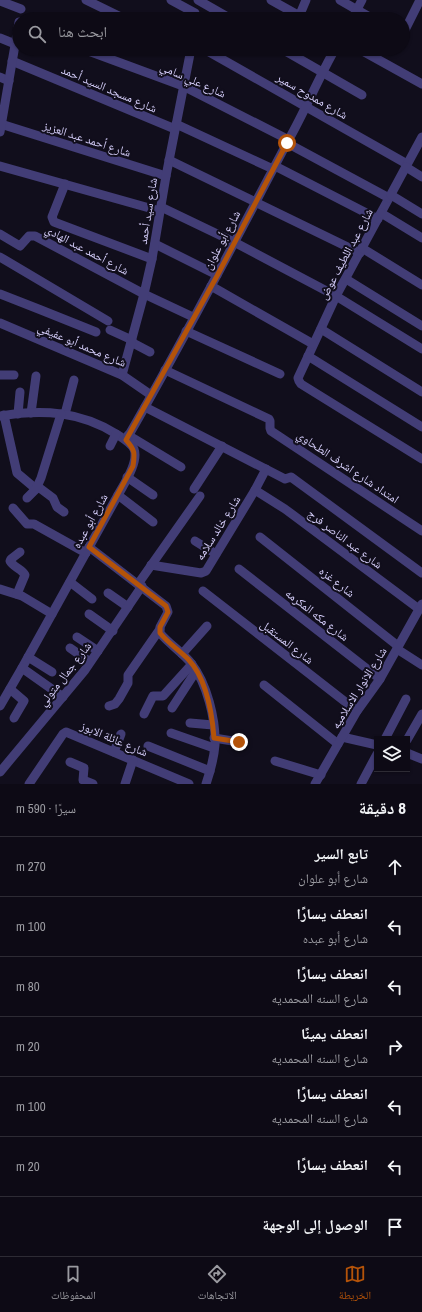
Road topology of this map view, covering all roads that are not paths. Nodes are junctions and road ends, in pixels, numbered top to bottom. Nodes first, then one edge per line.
1 (0, 0) edge
2 (86, 0) edge
3 (171, 0) edge
4 (198, 0) edge
5 (271, 0) edge
6 (306, 0) edge
7 (340, 0) edge
8 (362, 0) edge
9 (410, 0) edge
10 (419, 2) edge
11 (22, 5) edge
12 (357, 10) junction
13 (110, 12) edge
14 (189, 12) edge
15 (196, 12) edge
16 (218, 12) edge
17 (291, 12) edge
18 (303, 12) edge
19 (361, 12) edge
20 (410, 20) edge
21 (0, 38) edge
22 (12, 43) edge
23 (13, 56) edge
24 (102, 56) edge
25 (188, 56) edge
26 (216, 56) edge
27 (294, 56) edge
28 (331, 56) edge
29 (372, 56) edge
30 (12, 61) junction
31 (322, 72) junction
32 (0, 77) edge
33 (9, 81) junction
34 (422, 84) edge
35 (183, 86) junction
36 (362, 96) dead end
37 (306, 107) junction
38 (2, 111) edge
39 (175, 127) junction
40 (1, 128) edge
41 (288, 141) junction
42 (421, 141) edge
43 (169, 160) junction
44 (0, 166) edge
45 (407, 166) junction
46 (274, 167) junction
47 (166, 176) junction
48 (422, 177) edge
49 (65, 184) junction
50 (390, 197) junction
51 (256, 202) junction
52 (160, 209) junction
53 (422, 214) edge
54 (380, 216) junction
55 (0, 234) edge
56 (422, 238) edge
57 (234, 242) junction
58 (155, 244) junction
59 (361, 251) junction
60 (0, 257) edge
61 (152, 259) junction
62 (217, 276) junction
63 (346, 279) junction
64 (422, 285) edge
65 (211, 286) junction
66 (0, 294) edge
67 (144, 294) junction
68 (336, 296) junction
69 (193, 317) junction
70 (0, 323) edge
71 (422, 326) edge
72 (321, 329) junction
73 (96, 332) dead end
74 (186, 332) junction
75 (131, 341) junction
76 (313, 344) junction
77 (422, 350) edge
78 (150, 352) dead end
79 (308, 356) junction
80 (165, 370) junction
81 (122, 374) junction
82 (280, 374) dead end
83 (14, 375) dead end
84 (0, 376) edge
85 (36, 376) dead end
86 (74, 380) dead end
87 (20, 392) dead end
88 (422, 392) edge
89 (152, 395) junction
90 (145, 407) junction
91 (31, 413) junction
92 (18, 414) junction
93 (63, 414) junction
94 (2, 416) edge
95 (422, 427) edge
96 (116, 434) junction
97 (127, 438) junction
98 (110, 446) dead end
99 (222, 446) junction
100 (422, 459) edge
101 (181, 466) dead end
102 (266, 469) junction
103 (127, 477) junction
104 (36, 487) junction
105 (255, 490) junction
106 (118, 495) junction
107 (153, 495) dead end
108 (27, 498) dead end
109 (13, 508) dead end
110 (64, 512) dead end
111 (153, 522) dead end
112 (422, 531) edge
113 (260, 537) dead end
114 (195, 541) dead end
115 (88, 550) junction
116 (20, 552) dead end
117 (216, 554) junction
118 (151, 565) junction
119 (239, 569) dead end
120 (422, 573) edge
121 (70, 582) junction
122 (140, 585) junction
123 (0, 589) edge
124 (203, 592) dead end
125 (108, 593) dead end
126 (17, 594) junction
127 (92, 599) dead end
128 (128, 607) junction
129 (421, 607) edge
130 (52, 614) junction
131 (89, 614) dead end
132 (207, 626) dead end
133 (160, 629) junction
134 (112, 631) junction
135 (77, 637) dead end
136 (70, 648) dead end
137 (398, 648) junction
138 (98, 651) junction
139 (182, 654) junction
140 (28, 657) junction
141 (90, 662) junction
142 (422, 665) edge
143 (22, 668) junction
144 (194, 668) junction
145 (52, 672) dead end
146 (380, 679) junction
147 (264, 685) dead end
148 (10, 689) junction
149 (63, 696) junction
150 (406, 699) dead end
151 (0, 706) edge
152 (109, 706) dead end
153 (172, 708) dead end
154 (357, 712) junction
155 (144, 714) dead end
156 (422, 715) edge
157 (14, 718) dead end
158 (190, 723) dead end
159 (213, 725) junction
160 (171, 733) dead end
161 (121, 734) dead end
162 (387, 736) edge
163 (409, 736) edge
164 (214, 738) junction
165 (340, 740) junction
166 (239, 742) dead end
167 (374, 745) edge
168 (148, 746) dead end
169 (214, 748) junction
170 (114, 752) junction
171 (410, 754) edge
172 (422, 759) edge
173 (133, 760) junction
174 (275, 761) dead end
175 (374, 761) edge
176 (70, 762) dead end
177 (2, 765) edge
178 (210, 771) junction
179 (321, 775) junction
180 (364, 783) edge
181 (29, 784) edge
182 (93, 784) edge
183 (125, 784) edge
184 (189, 784) edge
185 (206, 784) edge
186 (315, 784) edge

1 - 11 street
2 - 13 street
3 - 14 street
4 - 15 street
4 - 16 street
5 - 17 street
6 - 18 street
7 - 12 street
8 - 12 street
9 - 10 street
10 - 20 street
12 - 19 street
21 - 22 street
23 - 30 street
24 - 35 street, شارع علي سامي
25 - 35 street, شارع سيد أحمد
26 - 37 street, شارع ممدوح سمير
27 - 31 street
28 - 31 street, شارع أبو علوان
29 - 34 street
30 - 33 street
30 - 39 street, شارع مسجد السيد أحمد
31 - 36 street
31 - 37 street, شارع أبو علوان
32 - 33 street
33 - 38 street
35 - 39 street, شارع سيد أحمد
35 - 41 street, شارع علي سامي
37 - 41 street, شارع أبو علوان
37 - 45 street, شارع ممدوح سمير
38 - 40 street
39 - 43 street, شارع سيد أحمد
39 - 46 street, شارع مسجد السيد أحمد
40 - 47 street, شارع أحمد عبد العزيز
41 - 46 street, شارع أبو علوان
41 - 50 street, شارع علي سامي
42 - 45 street, شارع عبد اللطيف عوض
43 - 47 street, شارع سيد أحمد
43 - 51 street
44 - 49 street
45 - 48 street, شارع ممدوح سمير
45 - 50 street, شارع عبد اللطيف عوض
46 - 51 street, شارع أبو علوان
46 - 54 street, شارع مسجد السيد أحمد
47 - 52 street, شارع سيد أحمد
49 - 52 street
49 - 61 street
50 - 53 street, شارع علي سامي
50 - 54 street, شارع عبد اللطيف عوض
51 - 57 street, شارع أبو علوان
51 - 59 street
52 - 57 street
52 - 58 street, شارع سيد أحمد
54 - 56 street, شارع مسجد السيد أحمد
54 - 59 street, شارع عبد اللطيف عوض
55 - 67 street, شارع أحمد عبد الهادي
57 - 62 street, شارع أبو علوان
57 - 68 street
58 - 61 street, شارع سيد أحمد
58 - 62 street
59 - 63 street, شارع عبد اللطيف عوض
59 - 64 street
60 - 75 street
61 - 67 street, شارع سيد أحمد
62 - 65 street, شارع أبو علوان
63 - 68 street, شارع عبد اللطيف عوض
63 - 71 street
65 - 69 street, شارع أبو علوان
65 - 76 street
66 - 73 street
67 - 69 street
67 - 75 street, شارع سيد أحمد
68 - 72 street, شارع عبد اللطيف عوض
68 - 77 street
69 - 74 street, شارع أبو علوان
70 - 81 street, شارع محمد أبو عفيفي
72 - 76 street, شارع عبد اللطيف عوض
72 - 88 street
74 - 80 street, شارع أبو علوان
74 - 82 street
75 - 78 street
75 - 81 street, شارع سيد أحمد
76 - 79 street, شارع عبد اللطيف عوض
79 - 95 street
79 - 100 street, شارع عبد اللطيف عوض
80 - 89 street, شارع أبو علوان
80 - 112 street, امتداد شارع اشرف الطحاوي
81 - 89 street, شارع محمد أبو عفيفي
83 - 84 street
85 - 91 street
86 - 93 street
87 - 92 street
89 - 90 street, شارع أبو علوان
90 - 97 street, شارع أبو علوان
90 - 99 street
91 - 92 street
91 - 93 street
92 - 94 street
93 - 96 street
93 - 104 street
94 - 104 street
96 - 97 street
96 - 98 street
97 - 101 street
97 - 103 street, شارع أبو عبده
99 - 102 street
99 - 118 street, شارع جمال متولي
102 - 105 street, شارع خالد سلامه
102 - 120 street
103 - 106 street, شارع أبو عبده
103 - 107 street
104 - 108 street
104 - 110 street
105 - 117 street, شارع خالد سلامه
105 - 129 street, شارع عبد الناصر فرج
106 - 111 street
106 - 115 street, شارع أبو عبده
109 - 115 street
113 - 137 street, شارع غزه
114 - 117 street
115 - 121 street, شارع أبو عبده
115 - 122 street
116 - 126 street
117 - 118 street, شارع خالد سلامه
118 - 122 street, شارع جمال متولي
119 - 146 street, شارع مكه المكرمه
121 - 127 street
121 - 130 street, شارع أبو عبده
122 - 128 street, شارع جمال متولي
122 - 133 street
123 - 126 street
124 - 154 street, شارع المستقبل
125 - 128 street
126 - 130 street
128 - 134 street, شارع جمال متولي
129 - 137 street, شارع الانوار الاسلاميه
130 - 140 street, شارع أبو عبده
131 - 134 street
132 - 139 street
133 - 139 street
133 - 152 street
134 - 138 street, شارع جمال متولي
135 - 138 street
136 - 141 street
137 - 142 street, شارع غزه
137 - 146 street, شارع الانوار الاسلاميه
138 - 141 street, شارع جمال متولي
139 - 144 street
140 - 143 street, شارع أبو عبده
140 - 145 street
141 - 149 street, شارع جمال متولي
143 - 148 street, شارع أبو عبده
143 - 149 street
144 - 153 street
144 - 155 street
144 - 159 street
146 - 154 street, شارع الانوار الاسلاميه
147 - 165 street
148 - 151 street, شارع أبو عبده
148 - 157 street
149 - 177 street, شارع جمال متولي
150 - 162 street
154 - 165 street, شارع الانوار الاسلاميه
156 - 163 street
158 - 159 street
159 - 164 street
160 - 169 street
161 - 170 street
164 - 166 street
164 - 169 street
165 - 167 street
165 - 179 street, شارع الانوار الاسلاميه
168 - 178 street
169 - 178 street
170 - 173 street, شارع عائلة الابوز
170 - 181 street, شارع عائلة الابوز
171 - 172 street
173 - 183 street
173 - 184 street, شارع عائلة الابوز
174 - 179 street
175 - 180 street
176 - 182 street
178 - 185 street
179 - 186 street, شارع الانوار الاسلاميه

